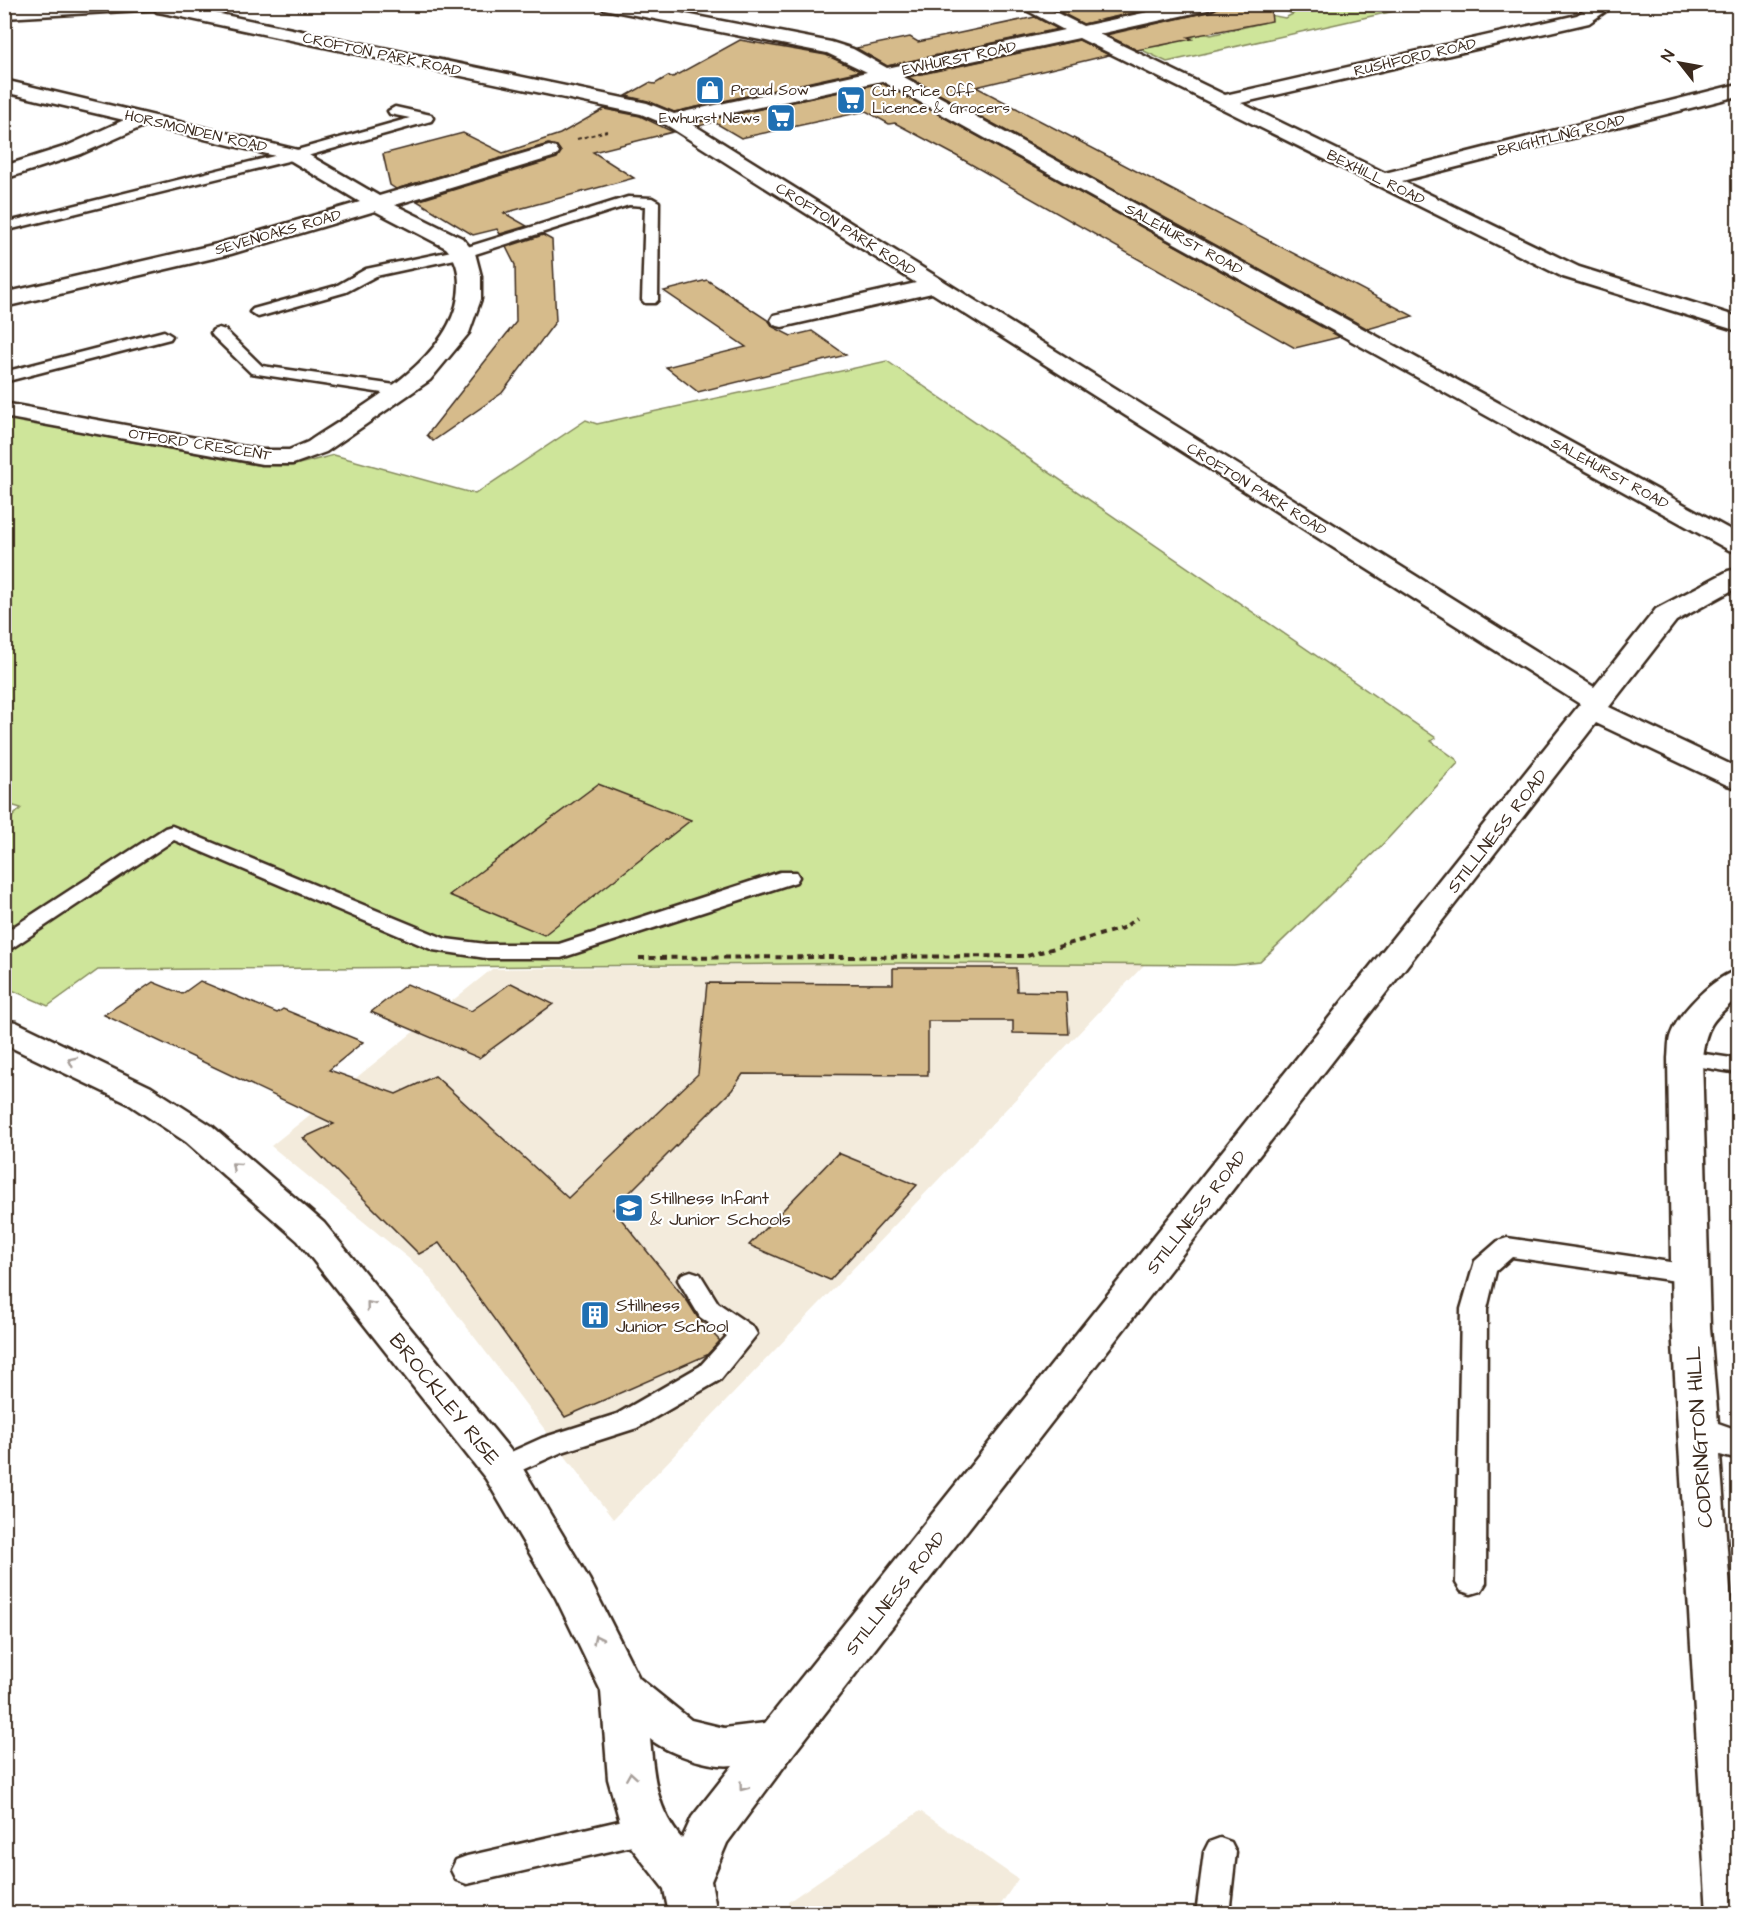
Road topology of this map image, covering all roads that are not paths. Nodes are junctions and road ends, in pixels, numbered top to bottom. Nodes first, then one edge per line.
1 (159, 4) edge
2 (604, 4) edge
3 (1024, 4) edge
4 (1212, 4) edge
5 (1606, 4) edge
6 (4, 5) edge
7 (4, 11) edge
8 (1080, 33) junction
9 (884, 75) junction
10 (4, 86) edge
11 (1738, 90) edge
12 (1221, 102) junction
13 (395, 111) dead end
14 (144, 119) junction
15 (672, 120) junction
16 (549, 152) dead end
17 (295, 155) junction
18 (4, 173) edge
19 (1383, 180) junction
20 (377, 203) junction
21 (4, 227) edge
22 (464, 253) junction
23 (935, 286) junction
24 (4, 300) edge
25 (650, 300) dead end
26 (258, 312) dead end
27 (782, 320) dead end
28 (1738, 324) edge
29 (219, 333) dead end
30 (164, 336) dead end
31 (4, 377) edge
32 (402, 391) junction
33 (4, 410) edge
34 (1738, 544) edge
35 (1738, 576) edge
36 (1595, 706) junction
37 (1738, 779) edge
38 (788, 876) dead end
39 (4, 943) edge
40 (1738, 980) edge
41 (4, 1030) edge
42 (1685, 1058) junction
43 (1738, 1066) edge
44 (1690, 1274) junction
45 (691, 1280) dead end
46 (1719, 1439) edge
47 (501, 1468) junction
48 (1471, 1583) dead end
49 (623, 1691) junction
50 (778, 1740) junction
51 (645, 1829) junction
52 (1220, 1852) dead end
53 (467, 1870) dead end
54 (690, 1897) edge
55 (1212, 1914) edge
56 (1731, 1914) edge

1 - 7 street, CROFTON PARK ROAD
1 - 15 street, CROFTON PARK ROAD
2 - 9 street, SALEHURST ROAD
3 - 8 street, BEXHILL ROAD
4 - 8 street, EWHURST ROAD
5 - 12 street, RUSHFORD ROAD
6 - 7 street
8 - 9 street, EWHURST ROAD
8 - 12 street, BEXHILL ROAD
9 - 15 street, EWHURST ROAD
9 - 34 street, SALEHURST ROAD
10 - 14 street, HORSMONDEN ROAD
11 - 19 street, BRIGHTLING ROAD
12 - 19 street, BEXHILL ROAD
13 - 17 lane
14 - 17 street, HORSMONDEN ROAD
14 - 18 street
15 - 23 street, CROFTON PARK ROAD
16 - 20 street, SEVENOAKS ROAD
17 - 20 street, HORSMONDEN ROAD
17 - 21 lane
19 - 28 street, BEXHILL ROAD
20 - 22 street
20 - 24 street, SEVENOAKS ROAD
22 - 25 lane
22 - 26 lane
22 - 32 street, OTFORD CRESCENT
23 - 27 street
23 - 36 street, CROFTON PARK ROAD
29 - 32 lane
30 - 31 lane
32 - 33 street, OTFORD CRESCENT
35 - 36 street, STILLNESS ROAD
36 - 37 street
36 - 50 street, STILLNESS ROAD
38 - 39 lane
40 - 42 street, CODRINGTON HILL
47 -> 41 street, BROCKLEY RISE
42 - 43 lane
42 - 44 street, CODRINGTON HILL
44 - 46 street, CODRINGTON HILL
44 - 48 lane
45 - 47 lane
46 - 56 street, CODRINGTON HILL
49 -> 47 street, BROCKLEY RISE
49 - 50 street
51 -> 49 street, BROCKLEY RISE
50 -> 54 street, STILLNESS ROAD
51 - 53 lane
51 - 54 street, BROCKLEY RISE
52 - 55 lane

